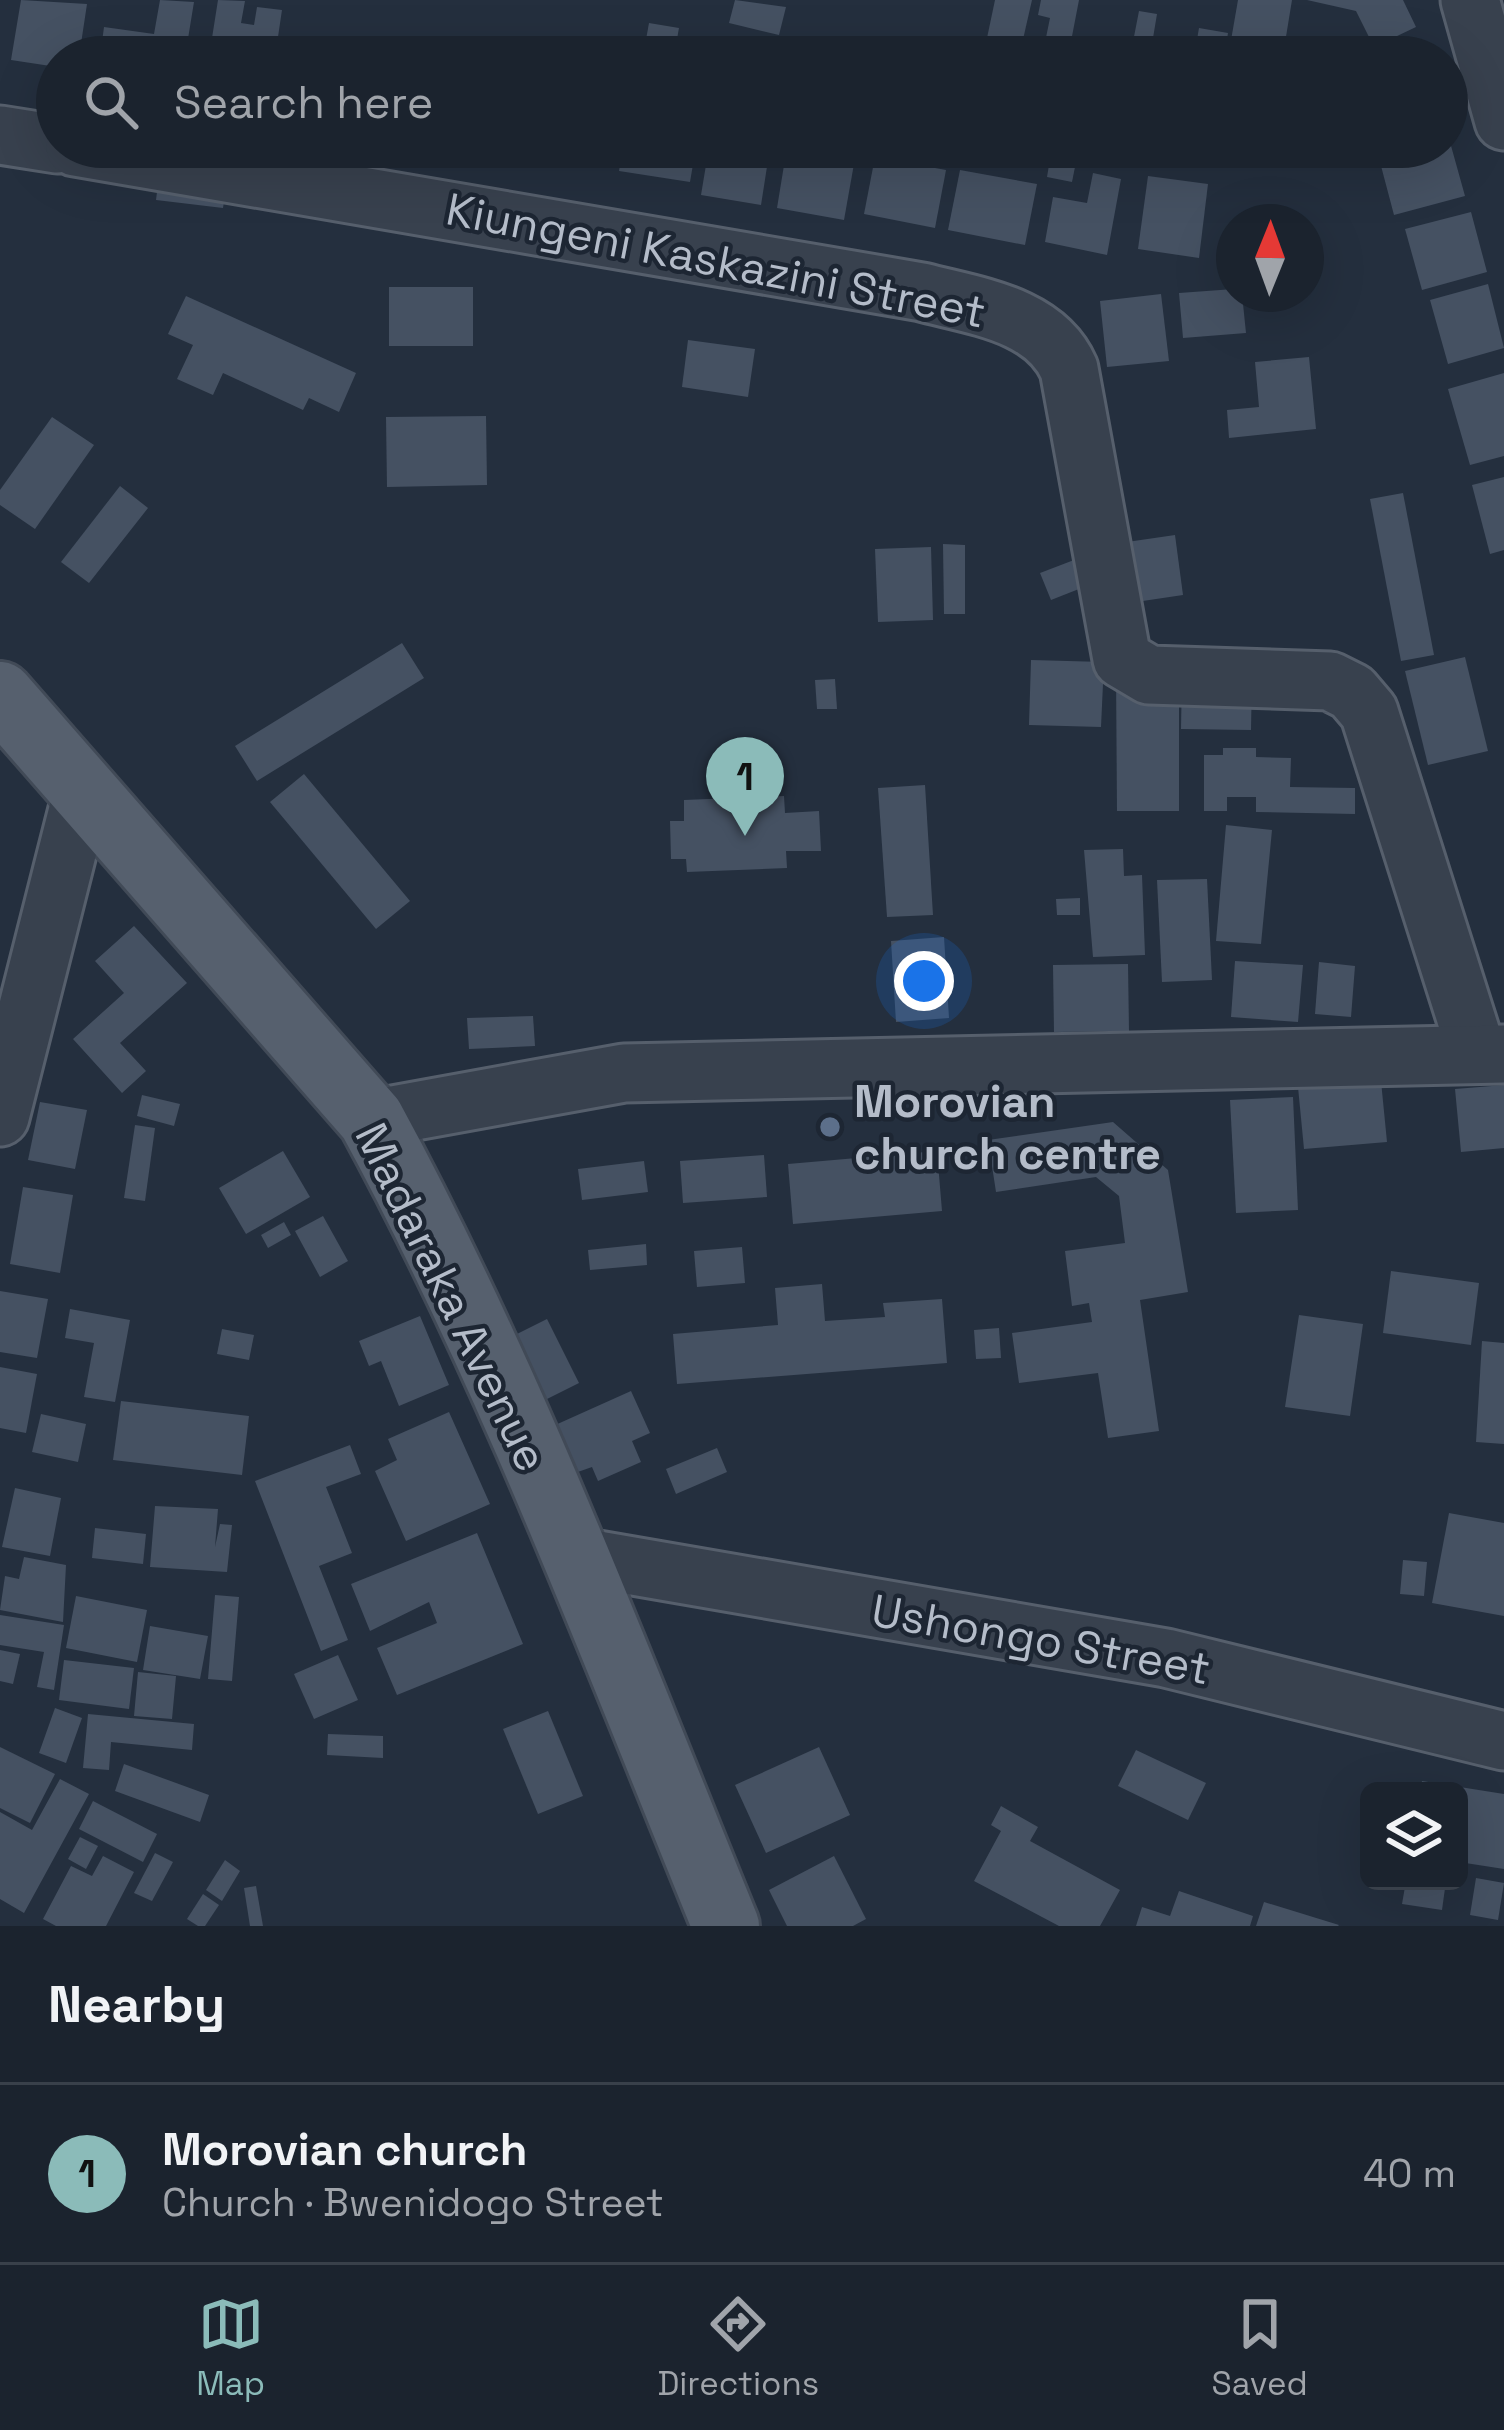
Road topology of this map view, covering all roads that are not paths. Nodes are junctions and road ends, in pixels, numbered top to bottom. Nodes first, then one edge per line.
1 (1486, 24) edge
2 (1504, 121) edge
3 (0, 135) edge
4 (36, 141) edge
5 (198, 168) edge
6 (0, 695) edge
7 (82, 794) junction
8 (1491, 1053) edge
9 (0, 1117) edge
10 (371, 1119) junction
11 (574, 1556) junction
12 (1504, 1741) edge
13 (726, 1926) edge

1 - 2 street
3 - 4 street
5 - 8 street, Kiungeni Kaskazini Street
6 - 7 main road, Madaraka Avenue
7 - 9 street
7 - 10 main road, Madaraka Avenue
8 - 10 street
10 - 11 main road, Madaraka Avenue
11 - 12 street, Ushongo Street
11 - 13 main road, Madaraka Avenue

